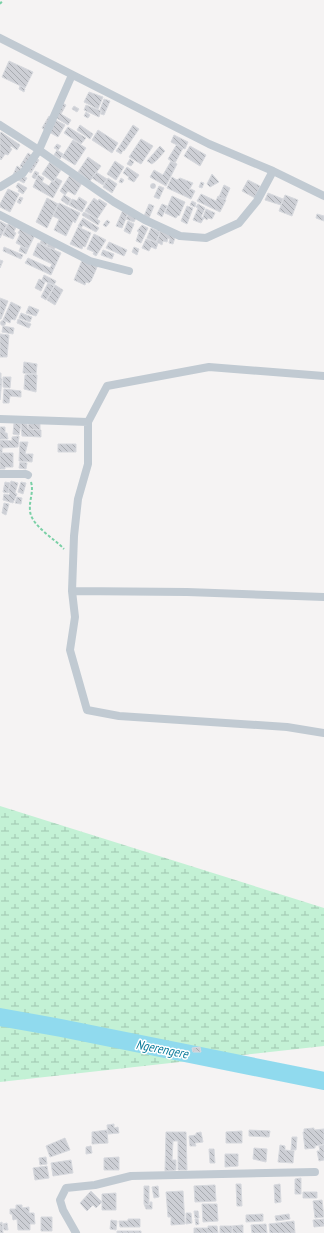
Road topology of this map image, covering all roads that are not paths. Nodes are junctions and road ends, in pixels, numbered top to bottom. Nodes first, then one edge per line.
1 (0, 38) edge
2 (72, 75) junction
3 (0, 125) edge
4 (39, 150) junction
5 (273, 171) junction
6 (0, 187) edge
7 (324, 196) edge
8 (0, 215) edge
9 (129, 271) dead end
10 (324, 376) edge
11 (0, 419) edge
12 (88, 422) junction
13 (0, 474) edge
14 (28, 475) road end
15 (72, 591) junction
16 (324, 597) edge
17 (324, 732) edge
18 (315, 1172) dead end
19 (76, 1233) edge

1 - 2 street
2 - 4 street
2 - 5 street
3 - 4 street
4 - 5 street
4 - 6 street
5 - 7 street
8 - 9 street
10 - 12 street
11 - 12 street
12 - 15 street
13 - 14 street
15 - 16 street
15 - 17 street
18 - 19 street

